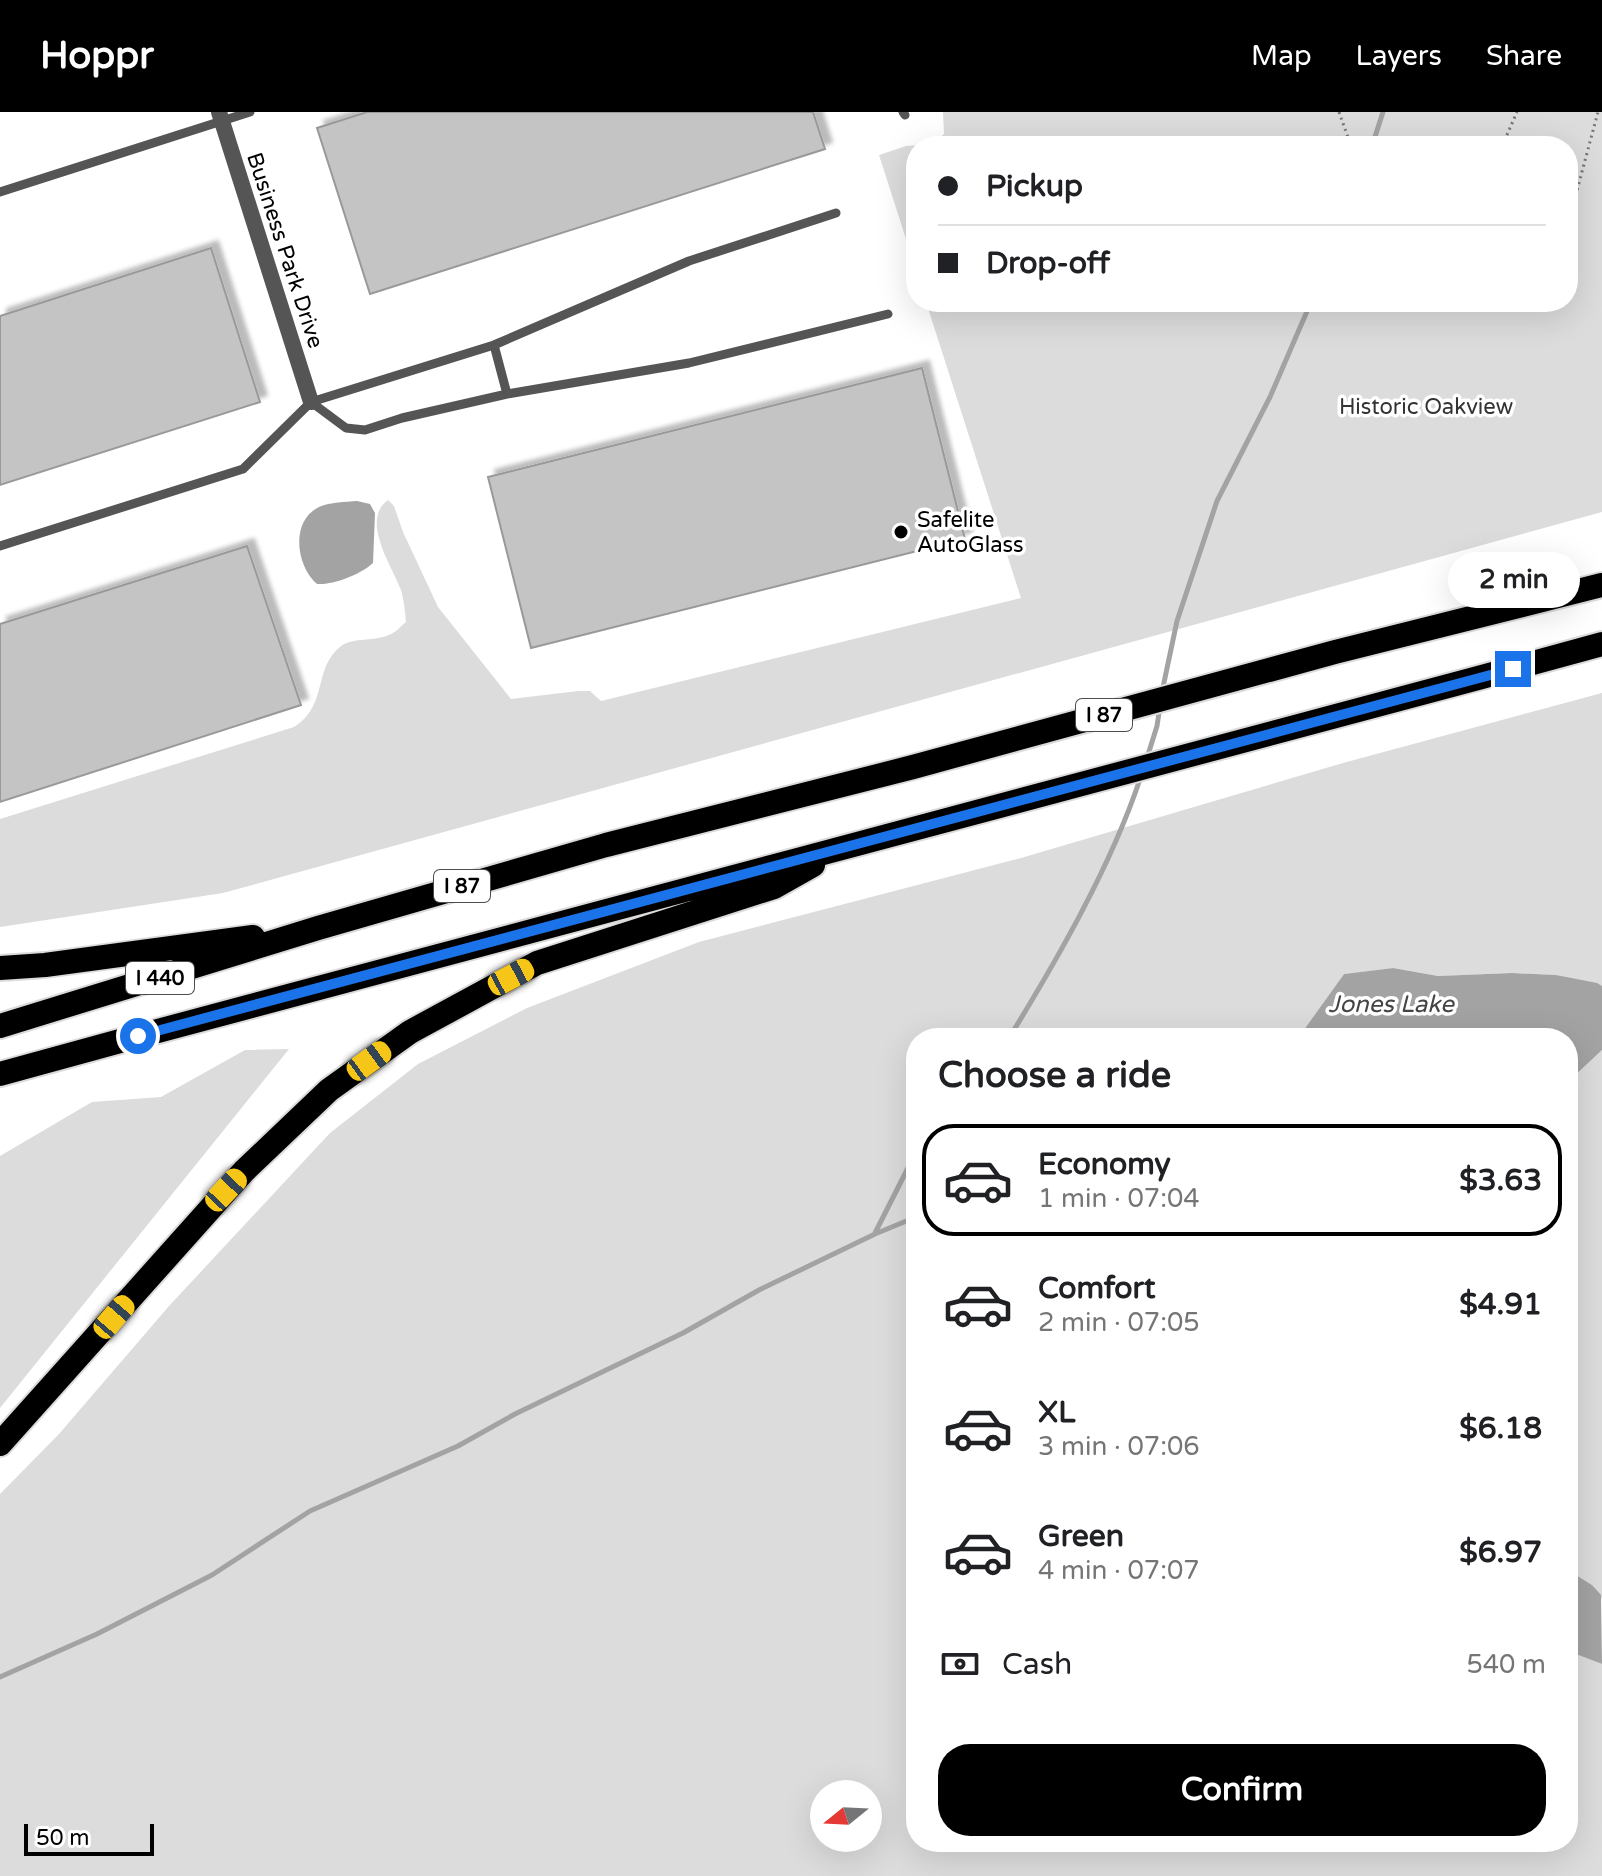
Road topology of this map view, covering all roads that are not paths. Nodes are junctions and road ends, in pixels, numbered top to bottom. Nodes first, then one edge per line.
1 (250, 112) edge
2 (221, 116) edge
3 (0, 192) edge
4 (836, 213) dead end
5 (888, 314) dead end
6 (494, 345) junction
7 (507, 394) junction
8 (311, 402) junction
9 (0, 546) edge
10 (1602, 585) edge
11 (1602, 644) edge
12 (844, 848) junction
13 (318, 928) junction
14 (0, 968) edge
15 (0, 1026) edge
16 (0, 1074) edge
17 (0, 1444) edge

1 - 2 lane
2 - 3 lane
2 - 8 street, Business Park Drive
4 - 6 lane
5 - 7 lane
6 - 7 lane
6 - 8 lane
7 - 8 lane
8 - 9 lane
10 - 13 highway, I 87
11 - 12 highway
12 - 16 highway, I 440
12 - 17 highway
13 - 14 highway, I 87
13 - 15 highway, I 440

